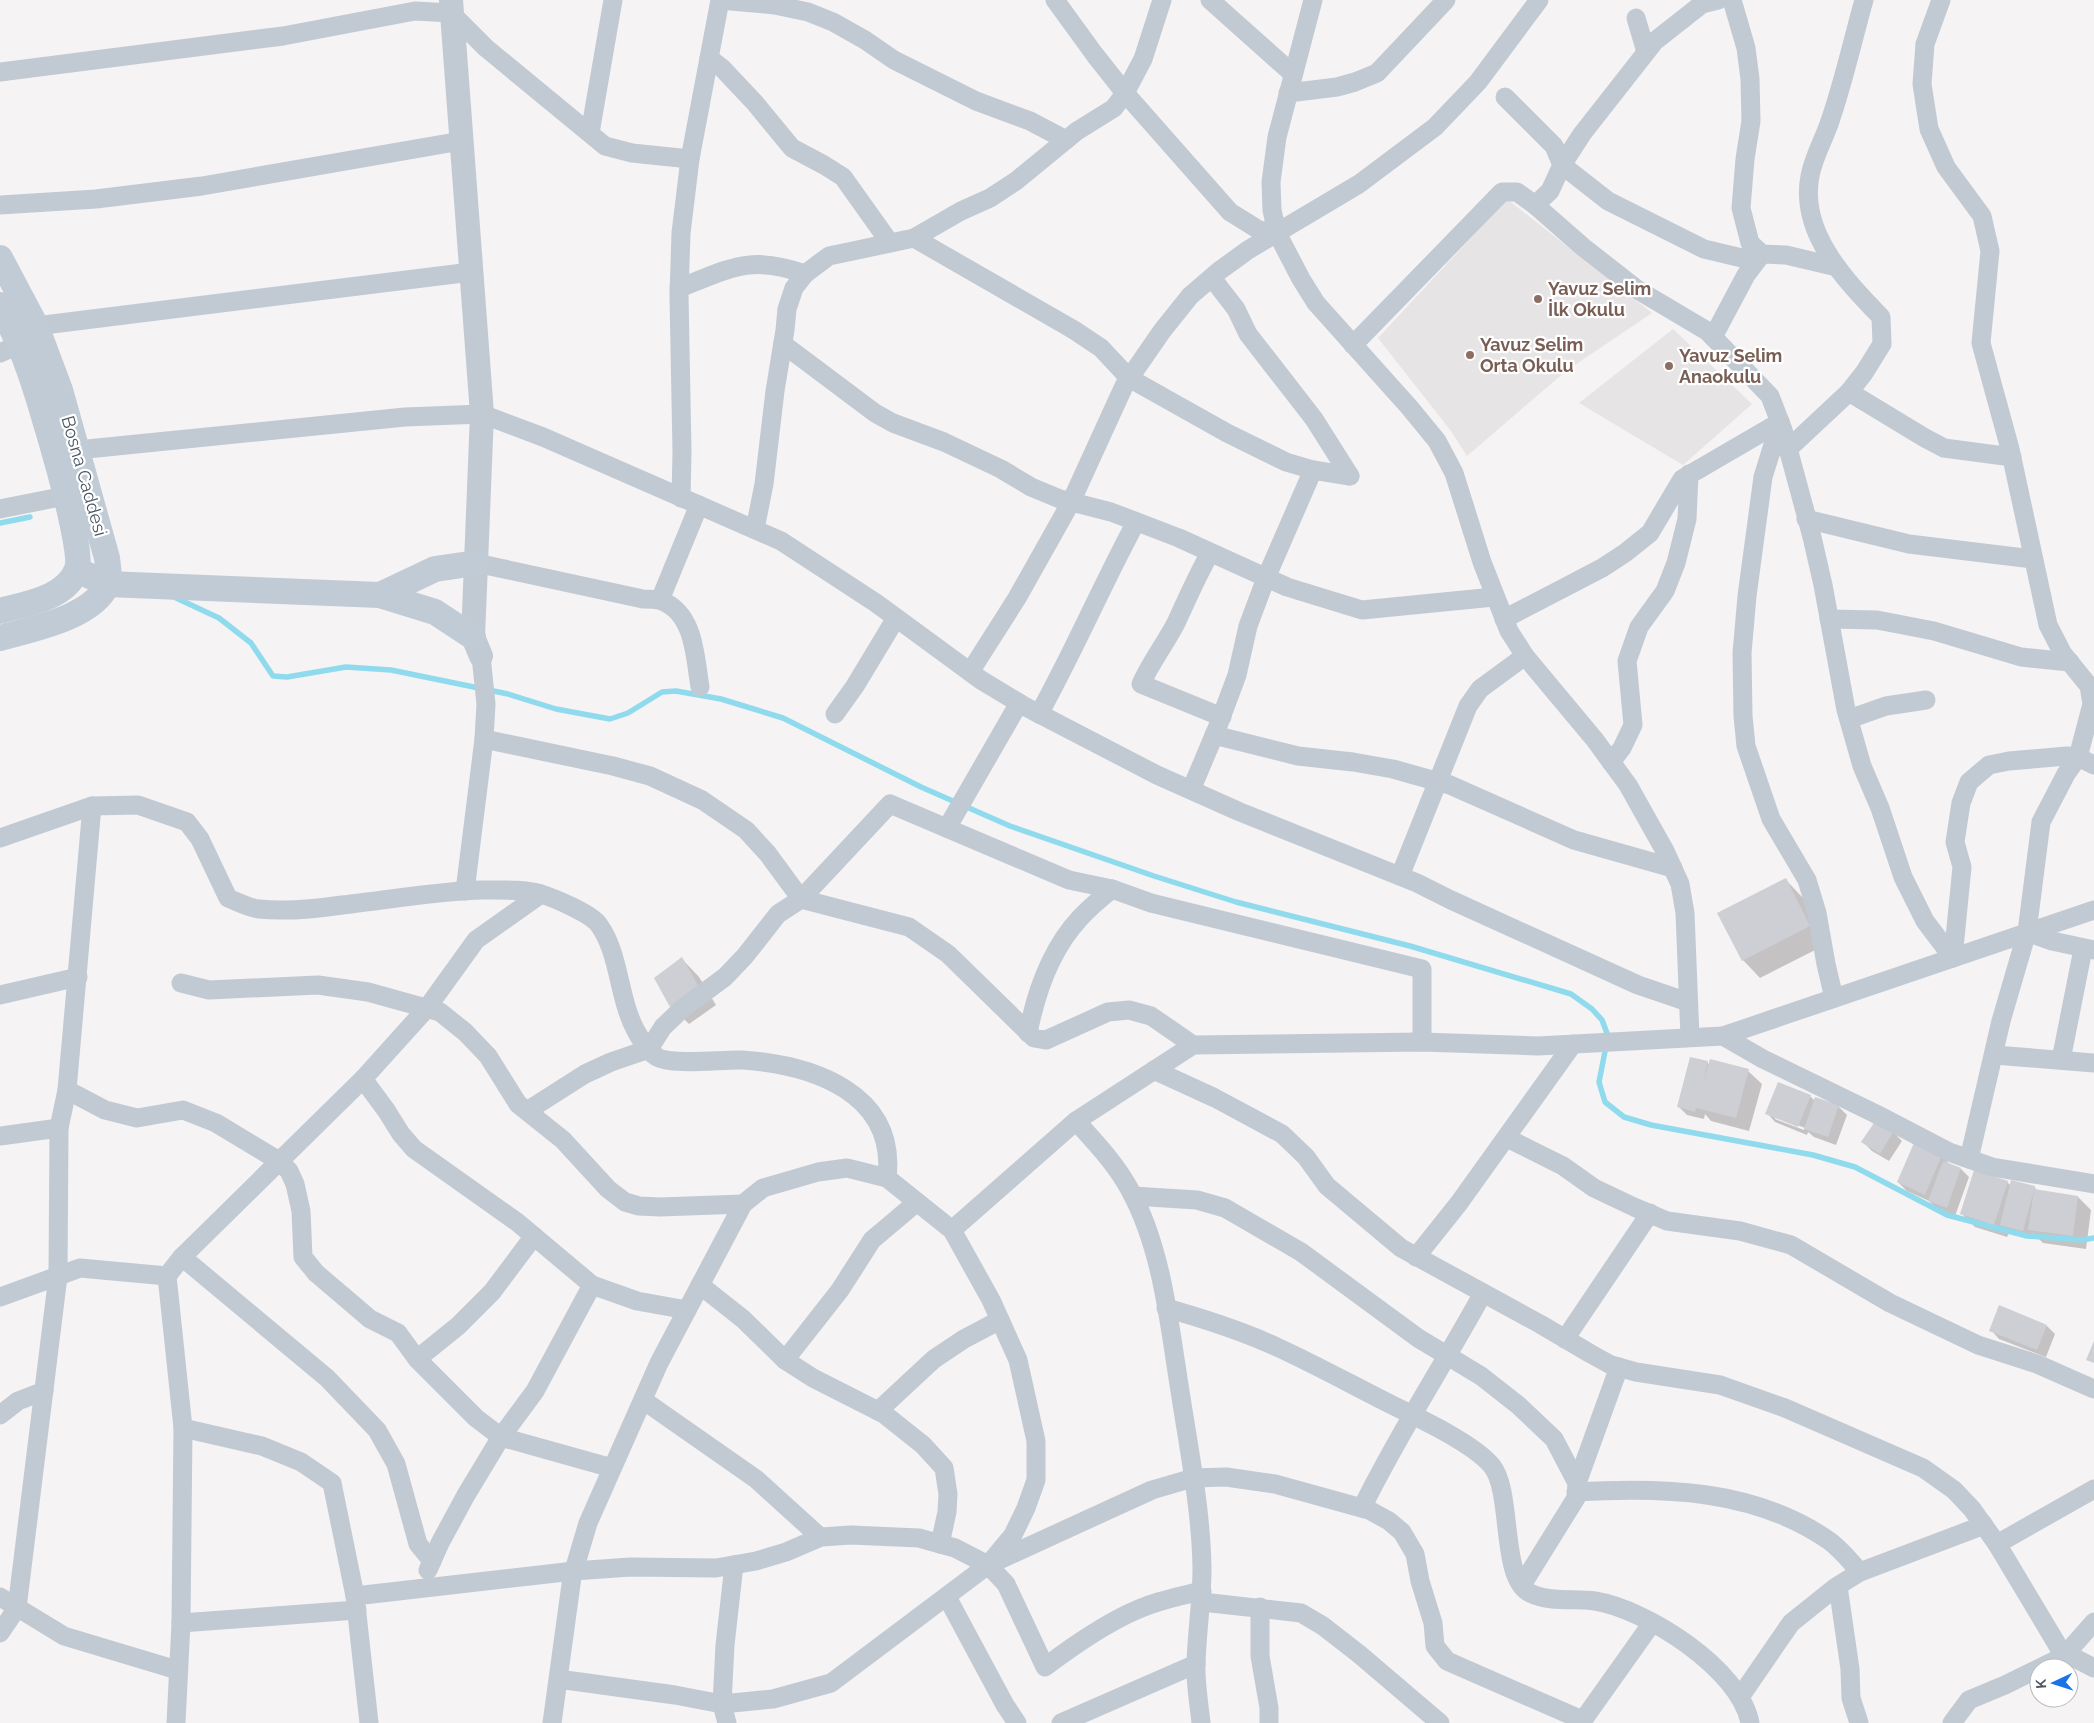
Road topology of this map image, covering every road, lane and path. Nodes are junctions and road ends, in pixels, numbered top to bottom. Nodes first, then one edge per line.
1 (613, 0) edge
2 (720, 0) edge
3 (1055, 0) edge
4 (1162, 0) edge
5 (1210, 0) edge
6 (1312, 0) edge
7 (1446, 0) edge
8 (1539, 0) edge
9 (1718, 0) edge
10 (1732, 0) edge
11 (1864, 0) edge
12 (1941, 0) edge
13 (451, 6) edge
14 (1636, 18) dead end
15 (1646, 52) junction
16 (709, 58) junction
17 (0, 72) edge
18 (1293, 74) junction
19 (1125, 93) junction
20 (1288, 94) junction
21 (1505, 96) dead end
22 (590, 133) junction
23 (1066, 140) junction
24 (461, 141) junction
25 (690, 159) junction
26 (1562, 165) junction
27 (1535, 205) junction
28 (0, 206) edge
29 (1277, 232) junction
30 (914, 238) junction
31 (890, 243) junction
32 (1762, 254) junction
33 (0, 258) edge
34 (1837, 267) junction
35 (471, 272) junction
36 (805, 274) junction
37 (1212, 278) junction
38 (679, 288) junction
39 (0, 305) edge
40 (1713, 337) junction
41 (19, 341) edge
42 (783, 344) junction
43 (1353, 345) junction
44 (1129, 378) junction
45 (1849, 392) junction
46 (482, 414) junction
47 (1780, 422) junction
48 (77, 450) junction
49 (1787, 450) junction
50 (2012, 457) junction
51 (1313, 470) junction
52 (1689, 474) junction
53 (65, 496) junction
54 (681, 498) junction
55 (1071, 502) junction
56 (699, 505) junction
57 (0, 509) edge
58 (1806, 519) junction
59 (1136, 522) junction
60 (755, 529) junction
61 (1210, 553) junction
62 (2033, 559) junction
63 (476, 563) junction
64 (77, 570) junction
65 (1266, 578) junction
66 (107, 584) junction
67 (380, 595) junction
68 (1494, 597) junction
69 (660, 600) junction
70 (0, 611) edge
71 (896, 618) junction
72 (1504, 619) junction
73 (1830, 619) junction
74 (0, 638) edge
75 (477, 647) junction
76 (1525, 656) junction
77 (2070, 662) junction
78 (970, 672) junction
79 (700, 687) dead end
80 (1926, 700) dead end
81 (1019, 703) junction
82 (835, 714) dead end
83 (1039, 714) junction
84 (1222, 717) junction
85 (1848, 719) junction
86 (1214, 735) junction
87 (484, 739) junction
88 (2086, 761) edge
89 (1611, 762) junction
90 (1439, 782) junction
91 (1191, 790) junction
92 (92, 806) junction
93 (950, 822) junction
94 (0, 838) edge
95 (1673, 868) junction
96 (1400, 876) junction
97 (1112, 889) junction
98 (465, 890) junction
99 (541, 894) junction
100 (801, 899) junction
101 (2094, 910) edge
102 (2027, 932) junction
103 (2089, 950) edge
104 (1953, 958) junction
105 (78, 977) junction
106 (181, 983) dead end
107 (0, 995) edge
108 (1834, 998) junction
109 (1688, 1002) junction
110 (428, 1008) junction
111 (1028, 1033) junction
112 (1690, 1036) junction
113 (1722, 1036) junction
114 (1422, 1042) junction
115 (1572, 1044) junction
116 (1193, 1046) junction
117 (649, 1049) junction
118 (1994, 1055) junction
119 (2061, 1060) junction
120 (2094, 1063) edge
121 (1154, 1070) junction
122 (363, 1079) junction
123 (68, 1090) junction
124 (527, 1110) junction
125 (1076, 1121) junction
126 (59, 1128) junction
127 (0, 1136) edge
128 (1506, 1138) junction
129 (1969, 1159) junction
130 (279, 1161) junction
131 (887, 1178) junction
132 (2094, 1184) edge
133 (1133, 1196) junction
134 (917, 1202) junction
135 (743, 1204) junction
136 (1650, 1213) junction
137 (952, 1230) junction
138 (534, 1236) junction
139 (182, 1257) junction
140 (1416, 1257) junction
141 (58, 1276) junction
142 (167, 1276) junction
143 (592, 1285) junction
144 (700, 1285) junction
145 (1482, 1294) junction
146 (0, 1297) edge
147 (1166, 1308) junction
148 (687, 1310) junction
149 (1000, 1320) junction
150 (1565, 1339) junction
151 (1448, 1356) junction
152 (417, 1359) junction
153 (785, 1360) junction
154 (1619, 1367) junction
155 (2094, 1389) edge
156 (44, 1390) junction
157 (643, 1400) junction
158 (878, 1411) junction
159 (0, 1415) edge
160 (1412, 1415) junction
161 (183, 1428) junction
162 (501, 1437) junction
163 (612, 1468) junction
164 (1193, 1478) junction
165 (1577, 1487) junction
166 (2094, 1489) edge
167 (1362, 1508) junction
168 (1984, 1526) junction
169 (820, 1537) junction
170 (940, 1544) junction
171 (1997, 1544) junction
172 (432, 1561) junction
173 (734, 1565) junction
174 (988, 1565) junction
175 (574, 1571) junction
176 (1860, 1572) junction
177 (1522, 1585) junction
178 (1838, 1586) junction
179 (421, 1588) junction
180 (1202, 1596) junction
181 (0, 1597) edge
182 (947, 1597) junction
183 (356, 1603) junction
184 (1260, 1607) junction
185 (17, 1608) junction
186 (2094, 1622) edge
187 (181, 1623) junction
188 (1652, 1623) junction
189 (0, 1633) edge
190 (2064, 1656) junction
191 (1196, 1664) junction
192 (2094, 1668) edge
193 (178, 1670) junction
194 (558, 1679) junction
195 (1740, 1697) junction
196 (722, 1704) junction
197 (1581, 1722) edge
198 (1956, 1722) edge
199 (176, 1723) edge
200 (369, 1723) edge
201 (552, 1723) edge
202 (727, 1723) edge
203 (1017, 1723) edge
204 (1060, 1723) edge
205 (1201, 1723) edge
206 (1269, 1723) edge
207 (1440, 1723) edge
208 (1750, 1723) edge
209 (1859, 1723) edge

1 - 22 street
2 - 16 street
2 - 23 street
3 - 19 street
4 - 19 street
5 - 18 street
6 - 18 street
7 - 20 street
8 - 29 street
9 - 15 street
10 - 32 street
11 - 34 street
12 - 50 street
13 - 17 street
13 - 22 street
13 - 24 street
14 - 15 street
15 - 26 street
16 - 25 street
16 - 31 street
18 - 20 street
19 - 23 street
19 - 29 street
20 - 29 street
21 - 26 street
22 - 25 street
23 - 30 street
24 - 28 street
24 - 35 street
25 - 38 street
26 - 27 street
26 - 32 street
27 - 40 street
27 - 43 street
29 - 37 street
29 - 43 street
30 - 31 street
30 - 44 street
31 - 36 street
32 - 34 street
32 - 40 street
33 - 41 main road, Bosna Caddesi
34 - 45 street
35 - 41 street
35 - 46 street
36 - 38 street
36 - 42 street
37 - 44 street
37 - 51 street
38 - 54 street
39 - 41 main road, Bosna Caddesi
40 - 47 street
41 - 48 main road, Bosna Caddesi
41 - 53 main road, Bosna Caddesi
42 - 55 street
42 - 60 street
43 - 68 street
44 - 51 street
44 - 55 street
45 - 49 street
45 - 50 street
46 - 48 street
46 - 54 street
46 - 63 street
47 - 49 street
47 - 52 street
47 - 108 street
48 - 66 main road, Bosna Caddesi
49 - 58 street
50 - 62 street
51 - 65 street
52 - 72 street
52 - 89 street
53 - 57 street
53 - 64 main road, Bosna Caddesi
54 - 56 street
55 - 59 street
55 - 78 street
56 - 60 street
56 - 69 street
58 - 62 street
58 - 73 street
59 - 61 street
59 - 83 street
60 - 71 street
61 - 65 street
61 - 84 street
62 - 77 street
63 - 67 main road
63 - 69 street
63 - 75 street
64 - 66 main road
64 - 70 main road
65 - 68 street
65 - 84 street
66 - 67 main road
66 - 74 main road
67 - 75 main road
68 - 72 street
69 - 79 street
71 - 78 street
71 - 82 street
72 - 76 street
73 - 77 street
73 - 85 street
75 - 87 street
76 - 89 street
76 - 90 street
77 - 88 street
78 - 81 street
80 - 85 street
81 - 83 street
81 - 93 street
83 - 91 street
84 - 86 street
85 - 104 street
86 - 90 street
86 - 91 street
87 - 98 street
87 - 100 street
88 - 102 street
88 - 104 street
89 - 95 street
90 - 95 street
90 - 96 street
91 - 96 street
92 - 94 street
92 - 98 street
92 - 105 street
93 - 97 street
93 - 100 street
95 - 109 street
96 - 109 street
97 - 111 street
97 - 114 street
98 - 99 street
99 - 110 street
99 - 117 street
100 - 111 street
100 - 117 street
101 - 102 street
102 - 103 street
102 - 104 street
102 - 118 street
103 - 119 street
104 - 108 street
105 - 107 street
105 - 123 street
106 - 110 street
108 - 113 street
109 - 112 street
110 - 122 street
110 - 124 street
111 - 116 street
112 - 113 street
112 - 115 street
113 - 129 street
114 - 115 street
114 - 116 street
115 - 128 street
116 - 121 street
117 - 124 street
117 - 131 street
118 - 119 street
118 - 129 street
119 - 120 street
121 - 125 street
121 - 140 street
122 - 130 street
122 - 138 street
123 - 126 street
123 - 130 street
124 - 135 street
125 - 133 street
125 - 137 street
126 - 127 street
126 - 141 street
128 - 136 street
128 - 140 street
129 - 132 street
130 - 139 street
130 - 152 street
131 - 134 street
131 - 135 street
133 - 147 street
133 - 151 street
134 - 137 street
134 - 153 street
135 - 144 street
136 - 150 street
136 - 155 street
137 - 149 street
138 - 143 street
138 - 152 street
139 - 142 street
139 - 172 street
140 - 145 street
141 - 142 street
141 - 146 street
141 - 156 street
142 - 161 street
143 - 148 street
143 - 162 street
144 - 148 street
144 - 153 street
145 - 150 street
145 - 151 street
147 - 160 street
147 - 164 street
148 - 157 street
149 - 158 street
149 - 174 street
150 - 154 street
151 - 160 street
151 - 165 street
152 - 162 street
153 - 158 street
154 - 165 street
154 - 168 street
156 - 159 street
156 - 185 street
157 - 163 street
157 - 169 street
158 - 170 street
160 - 167 street
160 - 177 street
161 - 183 street
161 - 187 street
162 - 163 street
162 - 172 street
163 - 175 street
164 - 167 street
164 - 174 street
164 - 180 street
165 - 176 street
165 - 177 street
166 - 171 street
167 - 197 street
168 - 171 street
168 - 176 street
169 - 170 street
169 - 173 street
170 - 174 street
171 - 190 street
172 - 179 street
173 - 175 street
173 - 196 street
174 - 180 street
174 - 182 street
175 - 179 street
175 - 194 street
176 - 178 street
177 - 188 street
178 - 195 street
178 - 209 street
179 - 183 street
180 - 184 street
180 - 191 street
181 - 185 street
182 - 196 street
182 - 203 street
183 - 187 street
183 - 200 street
184 - 206 street
184 - 207 street
185 - 189 street
185 - 193 street
186 - 190 street
187 - 193 street
188 - 195 street
188 - 197 street
190 - 192 street
190 - 198 street
191 - 204 street
191 - 205 street
193 - 199 street
194 - 196 street
194 - 201 street
195 - 208 street
196 - 202 street

